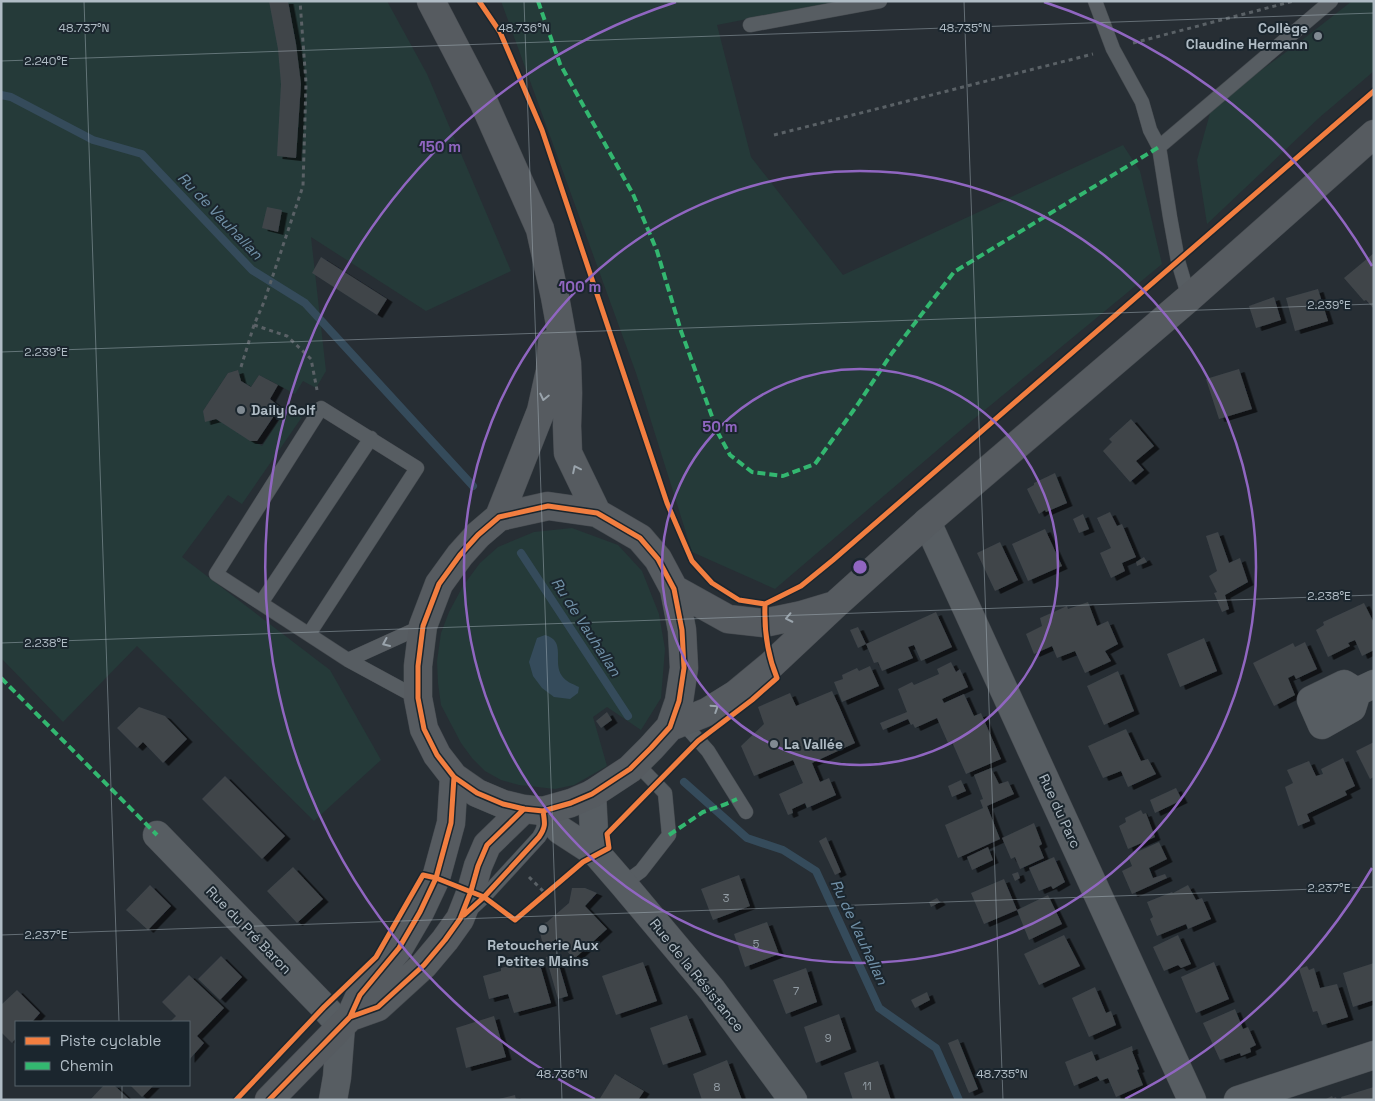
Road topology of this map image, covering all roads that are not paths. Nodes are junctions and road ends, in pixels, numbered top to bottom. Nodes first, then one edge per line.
1 (431, 1) edge
2 (880, 1) edge
3 (1095, 1) edge
4 (1331, 1) edge
5 (750, 25) dead end
6 (1374, 134) edge
7 (1159, 147) junction
8 (556, 297) junction
9 (1189, 298) junction
10 (371, 438) junction
11 (597, 513) junction
12 (499, 517) junction
13 (927, 522) junction
14 (674, 589) junction
15 (262, 603) junction
16 (836, 604) junction
17 (423, 626) junction
18 (309, 634) junction
19 (348, 660) junction
20 (418, 698) junction
21 (676, 725) junction
22 (636, 763) junction
23 (454, 777) junction
24 (592, 794) junction
25 (534, 810) junction
26 (746, 812) dead end
27 (157, 834) dead end
28 (596, 854) junction
29 (623, 884) junction
30 (345, 1022) junction
31 (1374, 1055) edge
32 (269, 1100) edge
33 (333, 1100) edge
34 (793, 1100) edge
35 (1192, 1100) edge
36 (1238, 1100) edge

1 - 8 main road
2 - 5 lane
3 - 7 lane
4 - 7 lane
6 - 9 main road
7 - 9 lane
11 -> 8 main road
8 -> 12 main road
9 - 13 main road
10 - 15 lane
10 - 15 lane
10 - 18 lane
11 - 12 main road
11 - 14 main road
12 - 17 main road
13 - 16 main road
13 - 35 street, Rue du Parc
16 -> 14 main road
14 - 21 main road
15 - 18 lane
21 -> 16 main road
17 -> 19 lane
17 - 20 main road
18 - 19 lane
19 - 20 lane
20 - 23 main road
21 - 22 main road
21 - 26 lane
22 - 24 main road
22 - 29 lane
23 - 25 main road
23 - 30 main road
24 - 25 main road
24 - 28 street
25 - 28 street, Rue de la Résistance
25 - 30 main road
27 - 30 street, Rue du Pré Baron
28 - 29 street, Rue de la Résistance
29 - 34 street, Rue de la Résistance
30 - 32 main road
30 - 33 street
31 - 36 street

